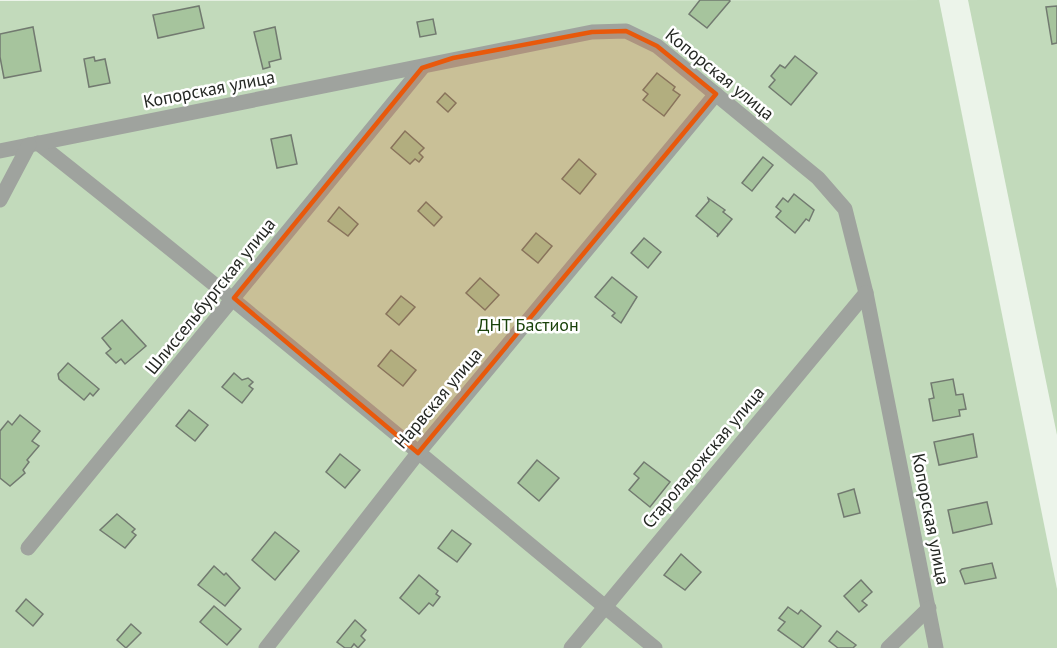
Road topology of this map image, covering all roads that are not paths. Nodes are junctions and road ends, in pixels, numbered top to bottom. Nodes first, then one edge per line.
1 (422, 68) junction
2 (716, 94) junction
3 (34, 144) junction
4 (0, 151) edge
5 (0, 200) edge
6 (866, 293) junction
7 (234, 297) junction
8 (418, 453) junction
9 (28, 548) dead end
10 (604, 606) junction
11 (929, 609) junction
12 (266, 648) edge
13 (571, 648) edge
14 (655, 648) edge
15 (888, 648) edge
16 (936, 648) edge

1 - 2 street, Копорская улица
1 - 3 street, Копорская улица
1 - 7 street, Шлиссельбургская улица
2 - 6 street, Копорская улица
2 - 8 street, Нарвская улица
3 - 4 street, Копорская улица
3 - 5 street
3 - 7 street
6 - 10 street, Староладожская улица
6 - 11 street, Копорская улица
7 - 8 street
7 - 9 street, Шлиссельбургская улица
8 - 10 street
8 - 12 street, Нарвская улица
10 - 13 street, Староладожская улица
10 - 14 street
11 - 15 street
11 - 16 street, Копорская улица

